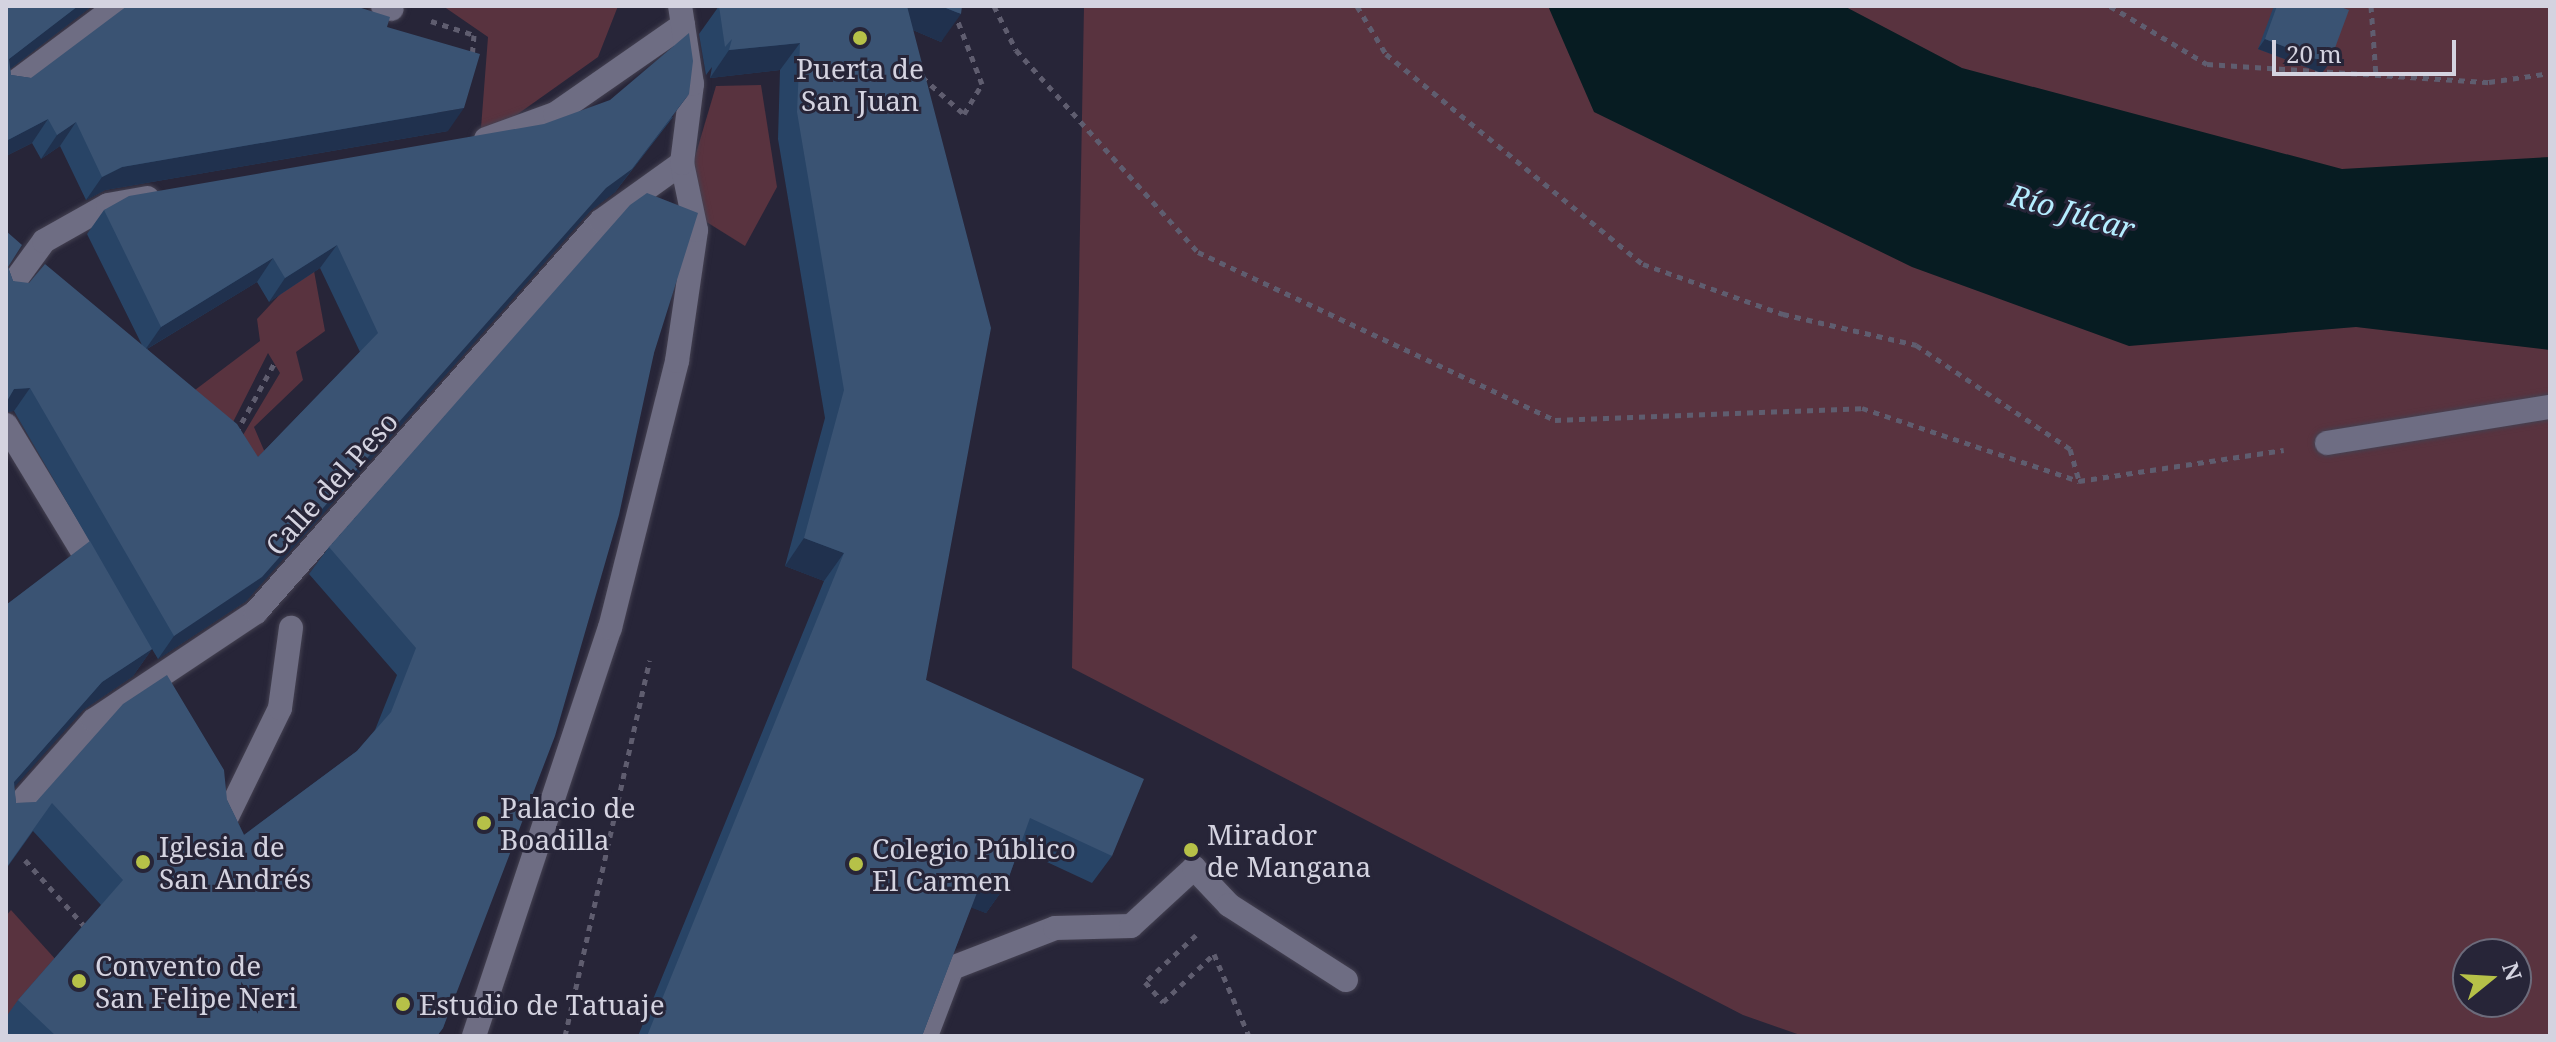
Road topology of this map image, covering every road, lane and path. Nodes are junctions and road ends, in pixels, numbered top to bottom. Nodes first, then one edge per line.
1 (117, 6) edge
2 (952, 6) edge
3 (994, 6) edge
4 (1357, 6) edge
5 (2110, 6) edge
6 (2371, 6) edge
7 (388, 8) edge
8 (682, 15) edge
9 (471, 66) edge
10 (911, 67) edge
11 (2550, 73) edge
12 (2376, 75) junction
13 (6, 89) edge
14 (462, 142) edge
15 (682, 163) junction
16 (170, 194) edge
17 (6, 293) edge
18 (274, 364) dead end
19 (2550, 407) edge
20 (8, 435) edge
21 (2327, 443) joint
22 (222, 445) edge
23 (2079, 481) junction
24 (112, 605) edge
25 (291, 628) dead end
26 (140, 657) edge
27 (154, 683) junction
28 (6, 819) edge
29 (223, 825) edge
30 (16, 849) edge
31 (1229, 905) junction
32 (97, 940) edge
33 (1346, 980) dead end
34 (474, 1036) edge
35 (926, 1036) edge
36 (1249, 1036) edge

1 - 13 street
2 - 10 path
3 - 23 path
4 - 23 path
5 - 12 path
6 - 12 path
7 - 9 path
8 - 14 street
8 - 15 street
11 - 12 path
15 - 27 street, Calle del Peso
15 - 34 street
16 - 17 street
18 - 22 path
19 - 21 street
20 - 24 street
21 - 23 path
25 - 29 street
26 - 27 street
27 - 28 street, Calle del Peso
30 - 32 path
31 - 33 street
31 - 35 street
31 - 36 path

